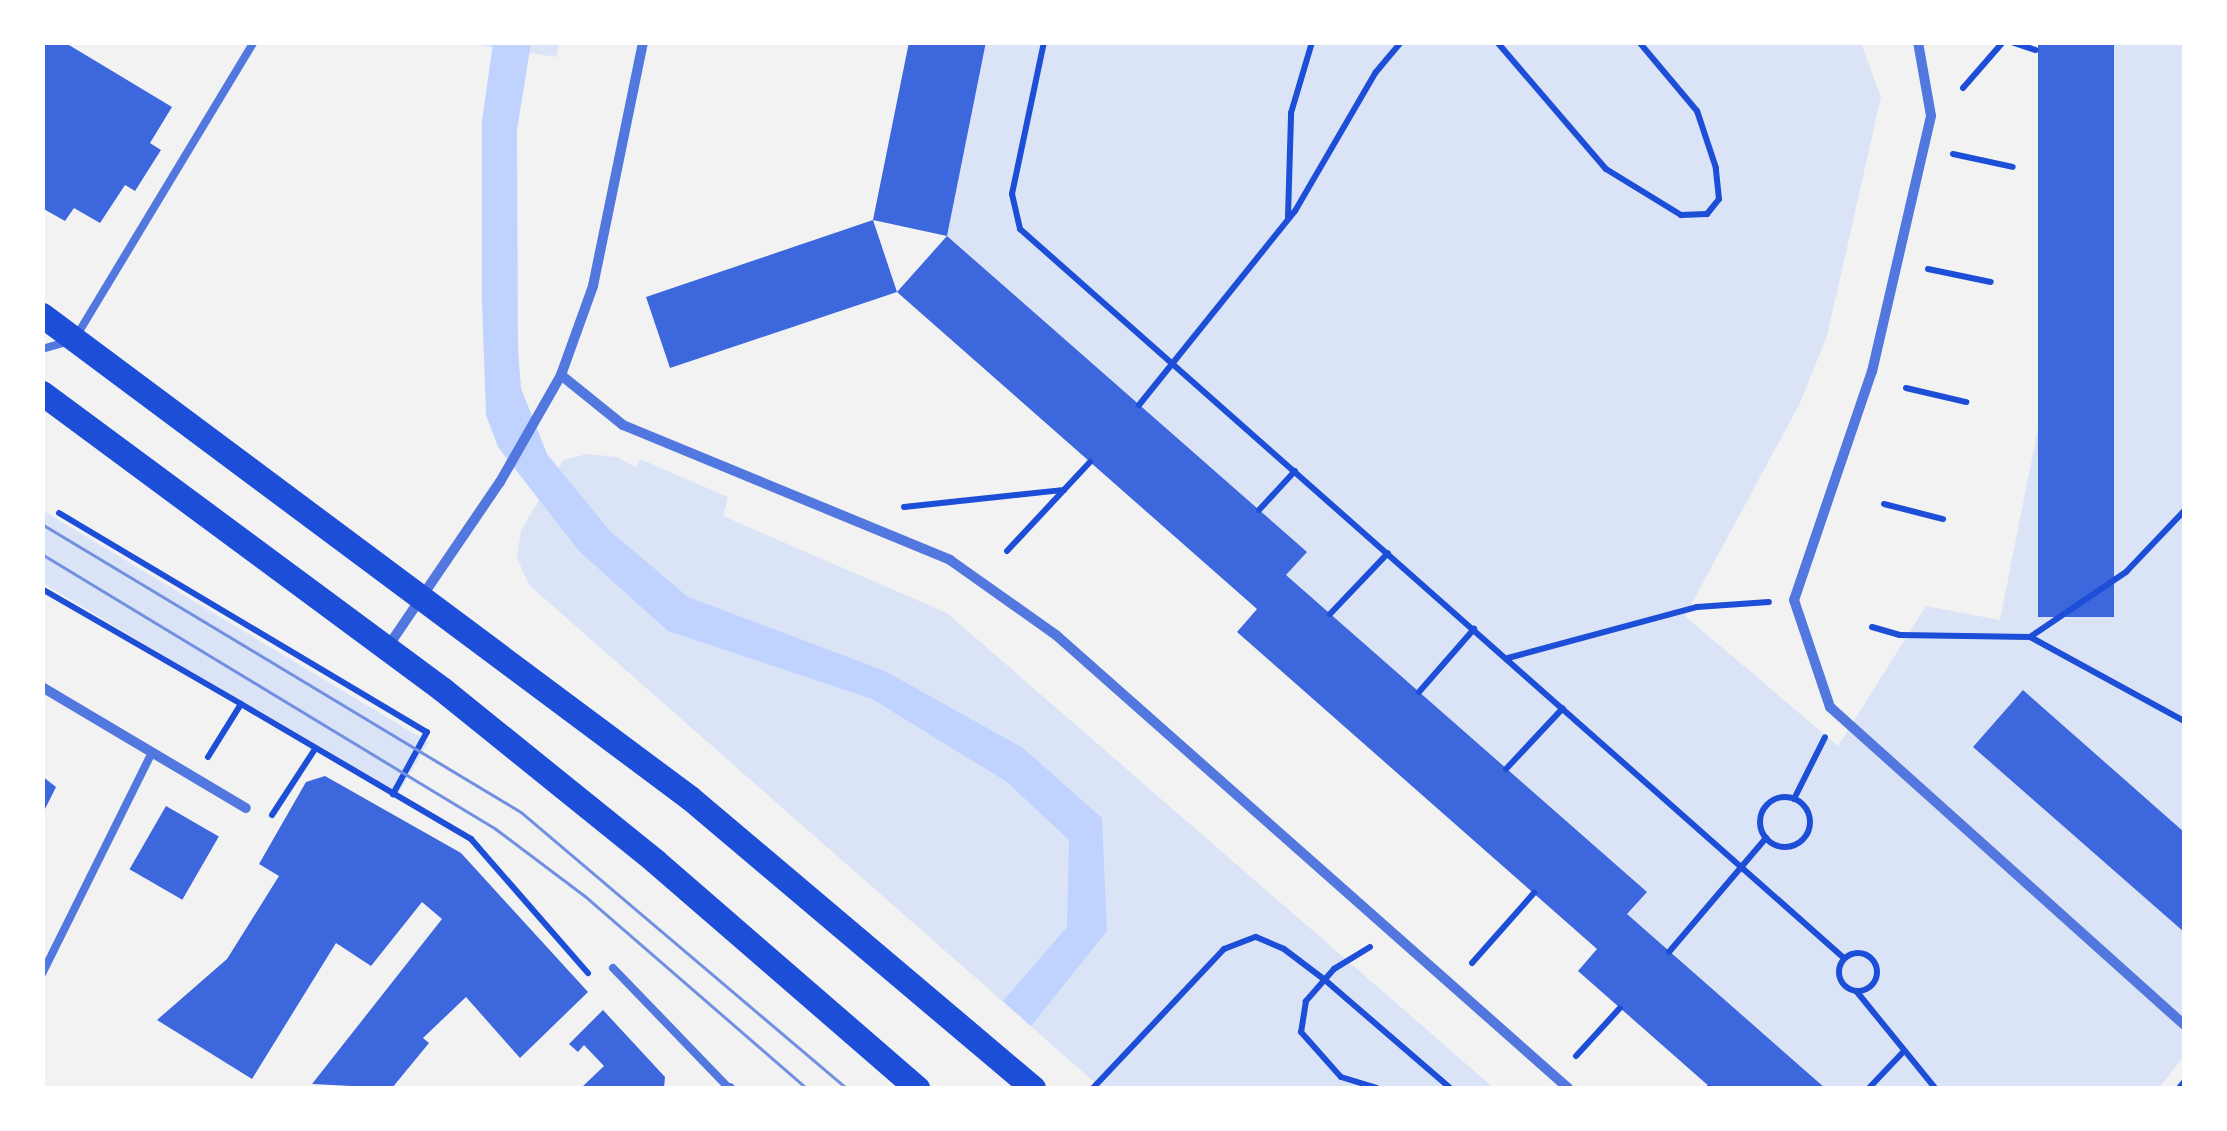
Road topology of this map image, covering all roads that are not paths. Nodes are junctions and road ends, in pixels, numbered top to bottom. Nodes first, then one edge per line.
1 (643, 42) edge
2 (1918, 42) edge
3 (251, 44) edge
4 (42, 315) edge
5 (74, 340) junction
6 (42, 350) edge
7 (561, 376) junction
8 (42, 393) edge
9 (422, 598) junction
10 (388, 648) junction
11 (42, 686) edge
12 (152, 752) junction
13 (246, 808) dead end
14 (612, 968) dead end
15 (42, 974) edge
16 (2184, 1025) edge
17 (728, 1088) edge
18 (917, 1088) edge
19 (1033, 1088) edge
20 (1568, 1088) edge

1 - 7 street
2 - 16 street
3 - 5 lane
4 - 5 main road
5 - 6 lane
5 - 9 main road
7 - 9 street
7 - 20 street
8 - 10 main road
9 - 10 street
9 - 19 main road
10 - 18 main road
11 - 12 street
12 - 13 street
12 - 15 lane
14 - 17 lane

